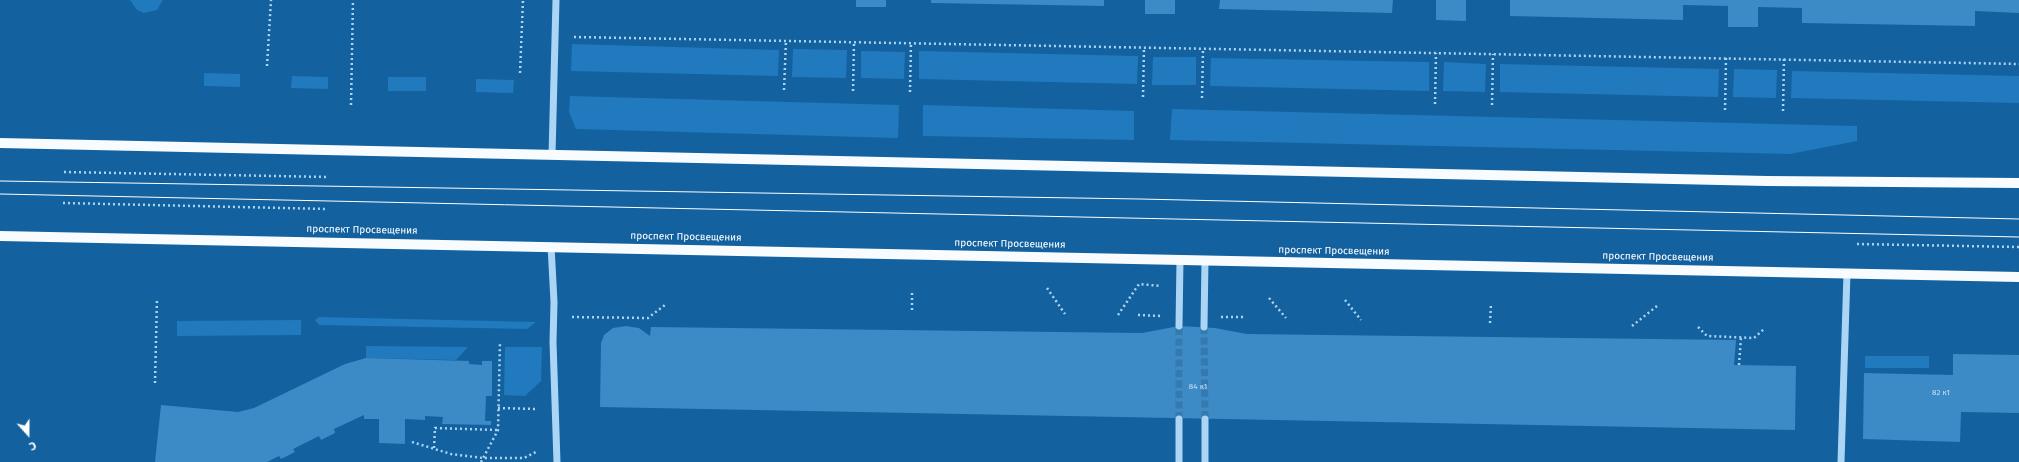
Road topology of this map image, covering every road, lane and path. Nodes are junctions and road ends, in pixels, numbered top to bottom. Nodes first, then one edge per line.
1 (271, 0) edge
2 (353, 0) edge
3 (523, 0) edge
4 (556, 0) edge
5 (555, 36) junction
6 (786, 40) junction
7 (854, 42) junction
8 (911, 43) junction
9 (1144, 47) junction
10 (1203, 49) junction
11 (1436, 53) junction
12 (1493, 54) junction
13 (1726, 58) junction
14 (1784, 59) junction
15 (2019, 64) edge
16 (267, 66) dead end
17 (520, 73) dead end
18 (784, 90) dead end
19 (853, 91) dead end
20 (910, 92) dead end
21 (1142, 97) dead end
22 (1202, 98) dead end
23 (1435, 104) dead end
24 (351, 105) dead end
25 (1492, 105) dead end
26 (1725, 110) dead end
27 (1783, 111) dead end
28 (0, 143) edge
29 (552, 155) junction
30 (64, 172) dead end
31 (328, 177) dead end
32 (2019, 183) edge
33 (63, 203) dead end
34 (327, 209) dead end
35 (0, 236) edge
36 (1857, 244) dead end
37 (551, 246) junction
38 (2019, 247) edge
39 (1180, 260) junction
40 (1205, 260) junction
41 (1847, 273) junction
42 (2019, 277) edge
43 (1139, 284) dead end
44 (1047, 288) dead end
45 (912, 291) dead end
46 (157, 298) dead end
47 (1269, 298) dead end
48 (1345, 300) dead end
49 (1491, 304) dead end
50 (665, 305) dead end
51 (1657, 306) dead end
52 (912, 310) dead end
53 (1065, 314) dead end
54 (1118, 315) dead end
55 (1138, 315) dead end
56 (1168, 316) dead end
57 (554, 317) junction
58 (1286, 318) dead end
59 (1361, 320) dead end
60 (1490, 323) dead end
61 (1180, 326) tunnel mouth
62 (1632, 326) dead end
63 (1204, 327) tunnel mouth
64 (1698, 327) dead end
65 (1764, 329) dead end
66 (1741, 337) junction
67 (500, 342) dead end
68 (1739, 365) dead end
69 (155, 383) dead end
70 (498, 408) junction
71 (555, 410) junction
72 (1179, 419) tunnel mouth
73 (1205, 419) tunnel mouth
74 (498, 430) junction
75 (412, 442) dead end
76 (434, 448) junction
77 (541, 449) dead end
78 (483, 458) junction
79 (481, 462) edge
80 (557, 462) edge
81 (1179, 462) edge
82 (1206, 462) edge
83 (1841, 462) edge

1 - 16 path
2 - 24 path
3 - 17 path
4 - 5 lane
5 - 6 path
5 - 29 lane
6 - 7 path
6 - 18 path
7 - 8 path
7 - 19 path
8 - 9 path
8 - 20 path
9 - 10 path
9 - 21 path
10 - 11 path
10 - 22 path
11 - 12 path
11 - 23 path
12 - 13 path
12 - 25 path
13 - 14 path
13 - 26 path
14 - 15 path
14 - 27 path
28 - 29 main road
29 - 32 main road
30 - 31 path
33 - 34 path
35 - 37 main road, проспект Просвещения
36 - 38 path
37 - 39 main road, проспект Просвещения
37 - 57 lane
39 - 40 main road, проспект Просвещения
39 - 61 lane
40 - 41 main road, проспект Просвещения
40 - 63 lane
41 - 42 main road, проспект Просвещения
41 - 83 lane
43 - 54 path
44 - 53 path
45 - 52 path
46 - 69 path
47 - 58 path
48 - 59 path
49 - 60 path
50 - 57 path
51 - 62 path
55 - 56 path
57 - 71 lane
64 - 66 path
65 - 66 path
66 - 68 path
67 - 70 path
70 - 71 path
70 - 74 path
71 - 80 lane
72 - 81 lane
73 - 82 lane
74 - 76 path
74 - 78 path
75 - 76 path
76 - 78 path
77 - 78 path
78 - 79 path

